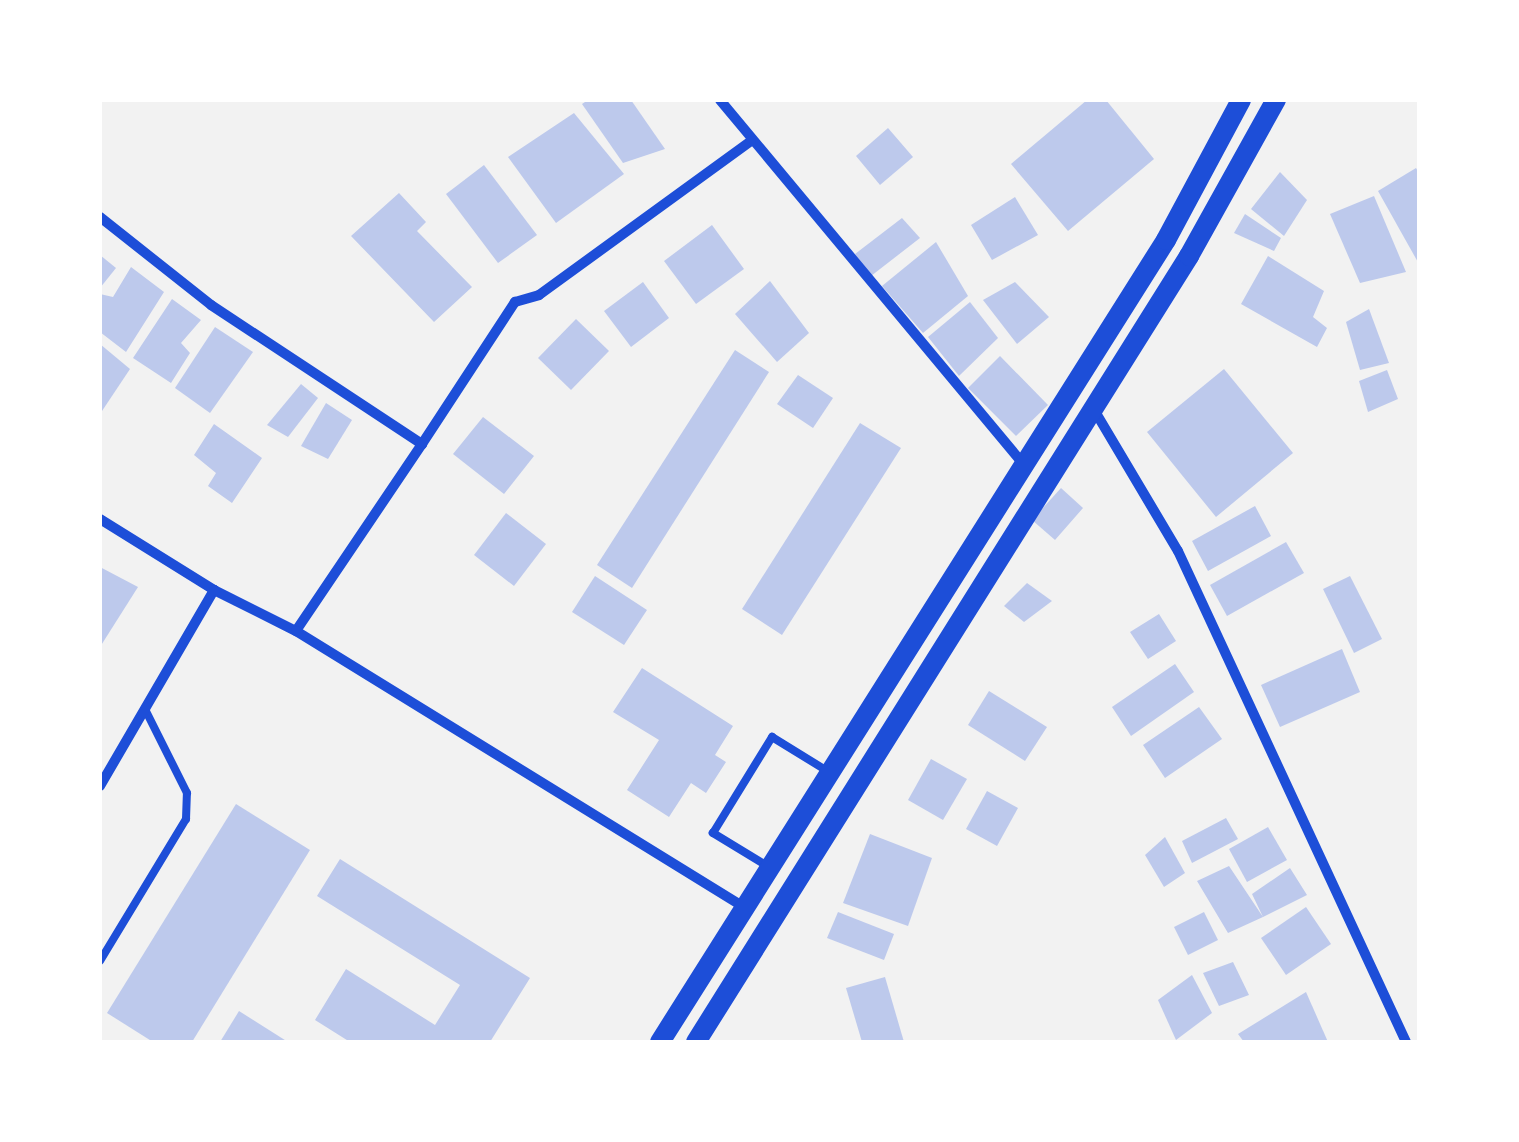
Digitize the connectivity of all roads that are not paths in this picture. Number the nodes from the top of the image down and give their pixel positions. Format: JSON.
{"nodes":[{"id":1,"x":720,"y":100,"type":"edge"},
{"id":2,"x":1241,"y":100,"type":"edge"},
{"id":3,"x":1276,"y":100,"type":"edge"},
{"id":4,"x":751,"y":141,"type":"junction"},
{"id":5,"x":100,"y":217,"type":"edge"},
{"id":6,"x":1093,"y":408,"type":"junction"},
{"id":7,"x":422,"y":444,"type":"junction"},
{"id":8,"x":1024,"y":465,"type":"junction"},
{"id":9,"x":100,"y":518,"type":"edge"},
{"id":10,"x":214,"y":590,"type":"junction"},
{"id":11,"x":296,"y":631,"type":"junction"},
{"id":12,"x":146,"y":711,"type":"junction"},
{"id":13,"x":830,"y":772,"type":"junction"},
{"id":14,"x":100,"y":786,"type":"edge"},
{"id":15,"x":770,"y":867,"type":"junction"},
{"id":16,"x":744,"y":907,"type":"junction"},
{"id":17,"x":100,"y":961,"type":"edge"},
{"id":18,"x":660,"y":1042,"type":"edge"},
{"id":19,"x":696,"y":1042,"type":"edge"},
{"id":20,"x":1406,"y":1042,"type":"edge"}],
"edges":[{"from":1,"to":4,"type":"street"},
{"from":2,"to":8,"type":"main road"},
{"from":3,"to":6,"type":"main road"},
{"from":4,"to":7,"type":"street"},
{"from":4,"to":8,"type":"street"},
{"from":5,"to":7,"type":"street"},
{"from":6,"to":19,"type":"main road"},
{"from":6,"to":20,"type":"street"},
{"from":7,"to":11,"type":"street"},
{"from":8,"to":13,"type":"main road"},
{"from":9,"to":10,"type":"street"},
{"from":10,"to":11,"type":"street"},
{"from":10,"to":12,"type":"street"},
{"from":11,"to":16,"type":"street"},
{"from":12,"to":14,"type":"street"},
{"from":12,"to":17,"type":"lane"},
{"from":13,"to":15,"type":"main road"},
{"from":13,"to":15,"type":"lane"},
{"from":15,"to":16,"type":"main road"},
{"from":16,"to":18,"type":"main road"}]}
